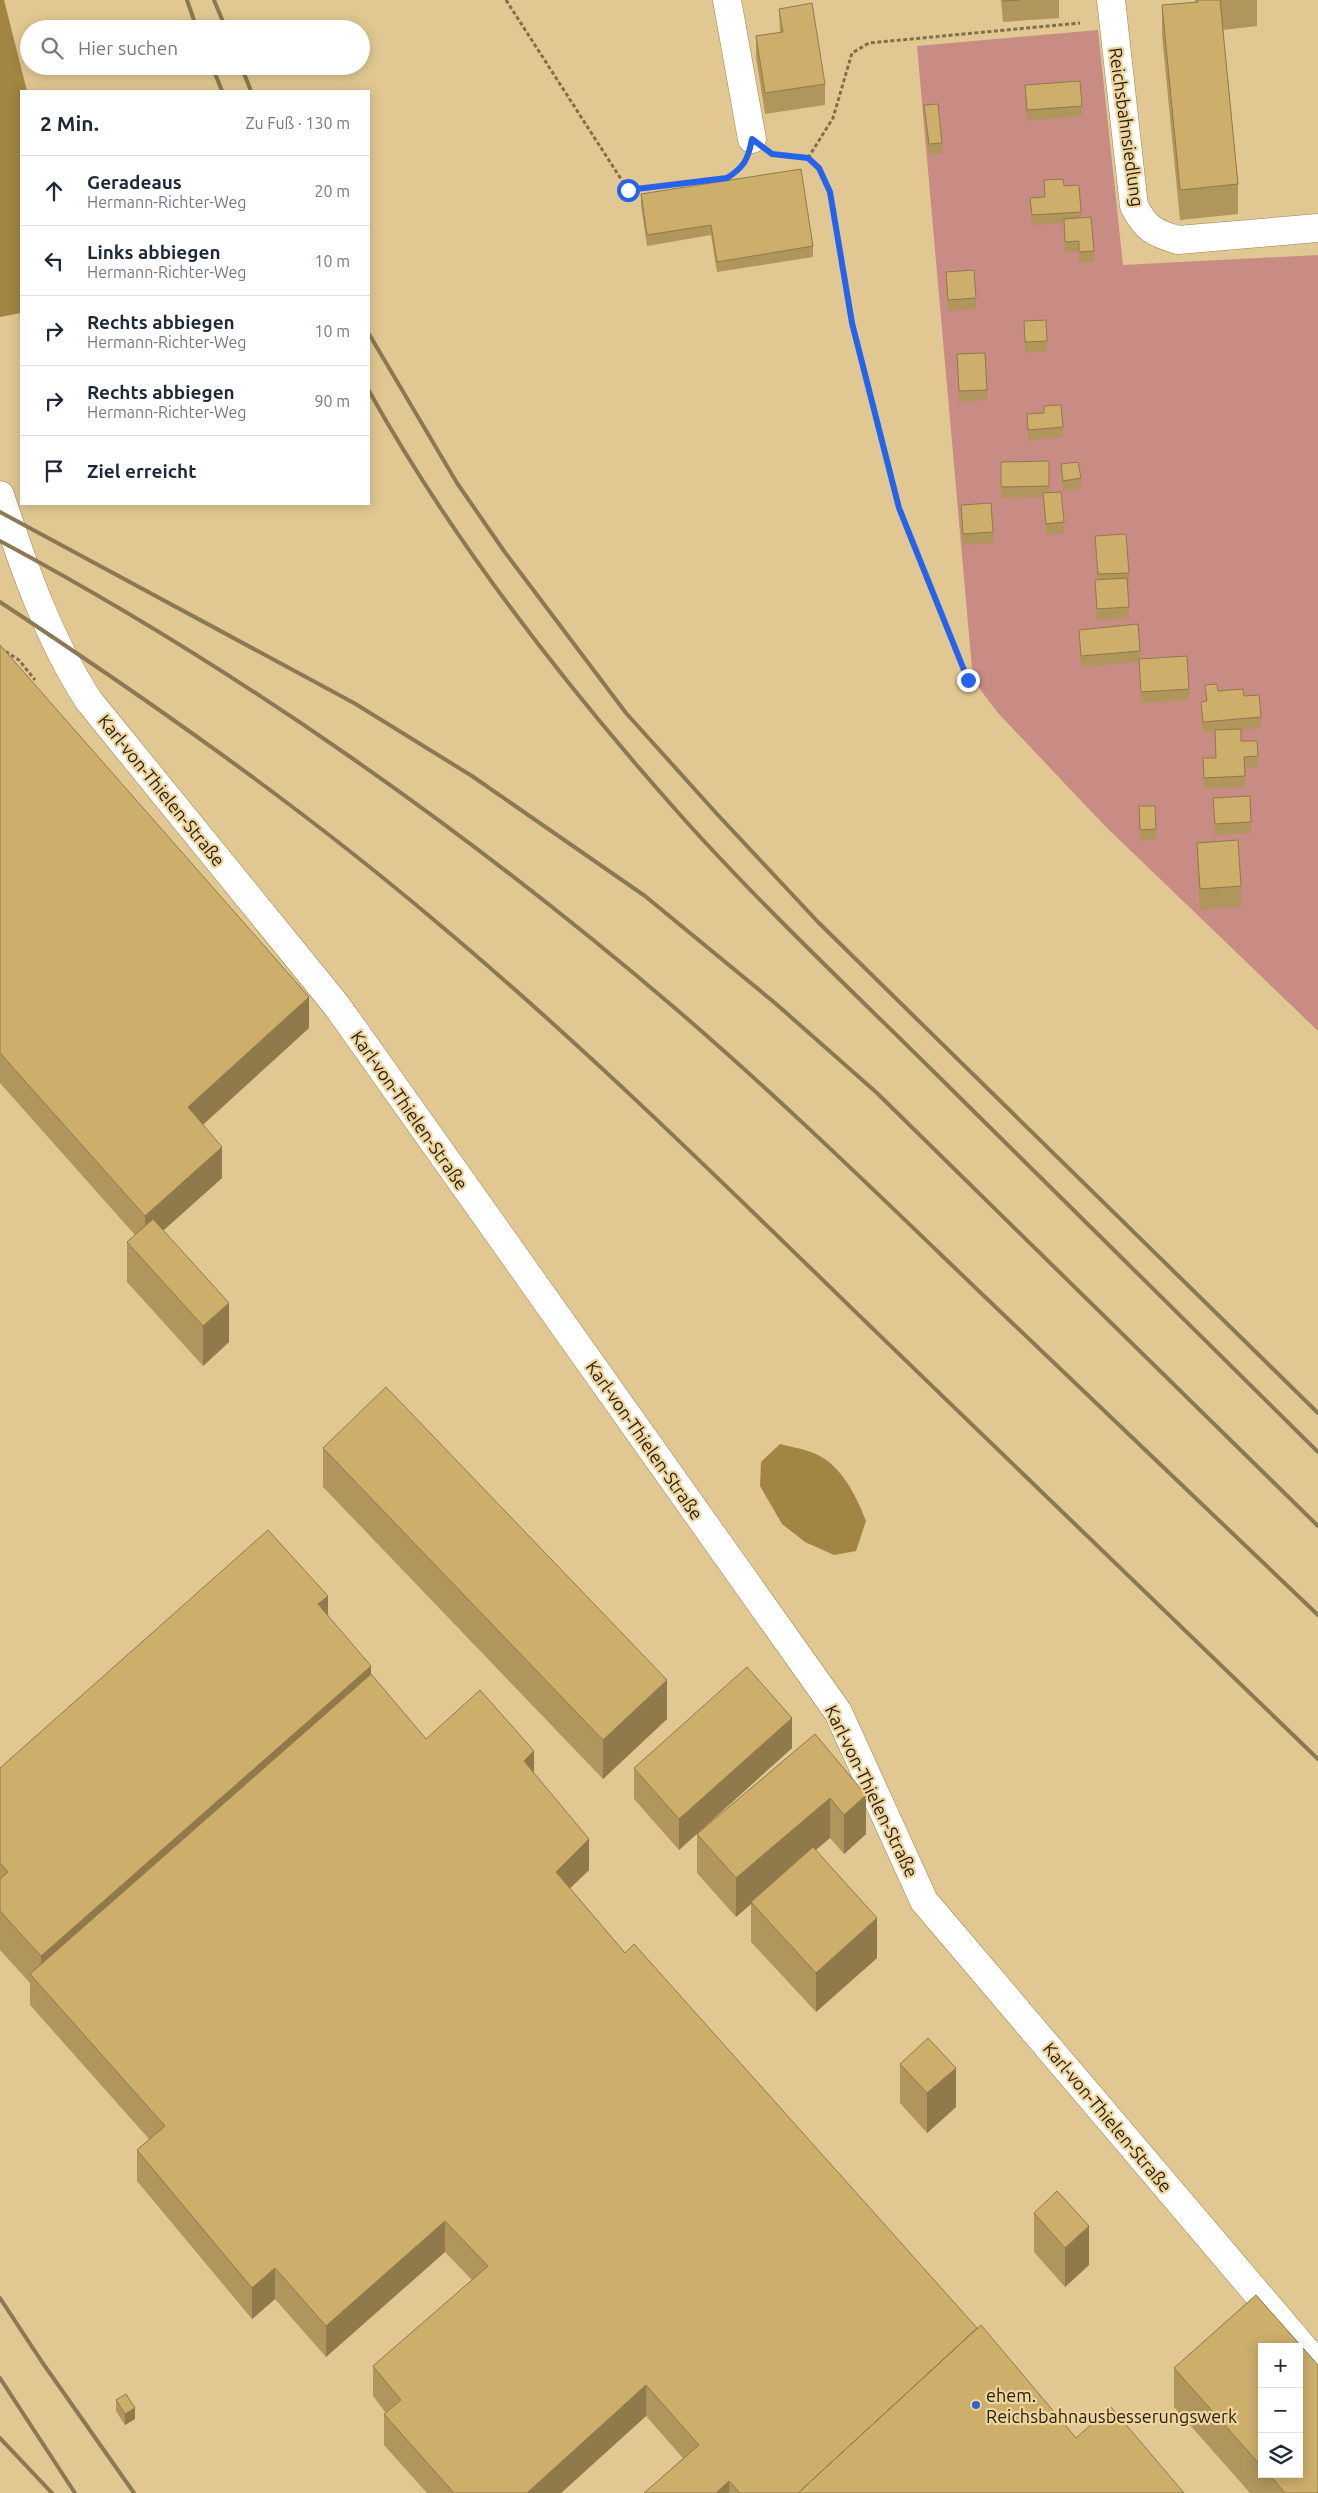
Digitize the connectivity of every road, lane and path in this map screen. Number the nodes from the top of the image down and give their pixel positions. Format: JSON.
{"nodes":[{"id":1,"x":506,"y":0,"type":"edge"},
{"id":2,"x":727,"y":0,"type":"edge"},
{"id":3,"x":1111,"y":10,"type":"edge"},
{"id":4,"x":752,"y":139,"type":"junction"},
{"id":5,"x":808,"y":158,"type":"junction"},
{"id":6,"x":1318,"y":228,"type":"edge"},
{"id":7,"x":0,"y":495,"type":"edge"},
{"id":8,"x":968,"y":680,"type":"dead end"},
{"id":9,"x":1318,"y":2366,"type":"edge"}],
"edges":[{"from":1,"to":4,"type":"path"},
{"from":2,"to":4,"type":"street"},
{"from":3,"to":5,"type":"path"},
{"from":3,"to":6,"type":"street","name":"Reichsbahnsiedlung"},
{"from":4,"to":5,"type":"path"},
{"from":5,"to":8,"type":"path"},
{"from":7,"to":9,"type":"street","name":"Karl-von-Thielen-Straße"}]}
